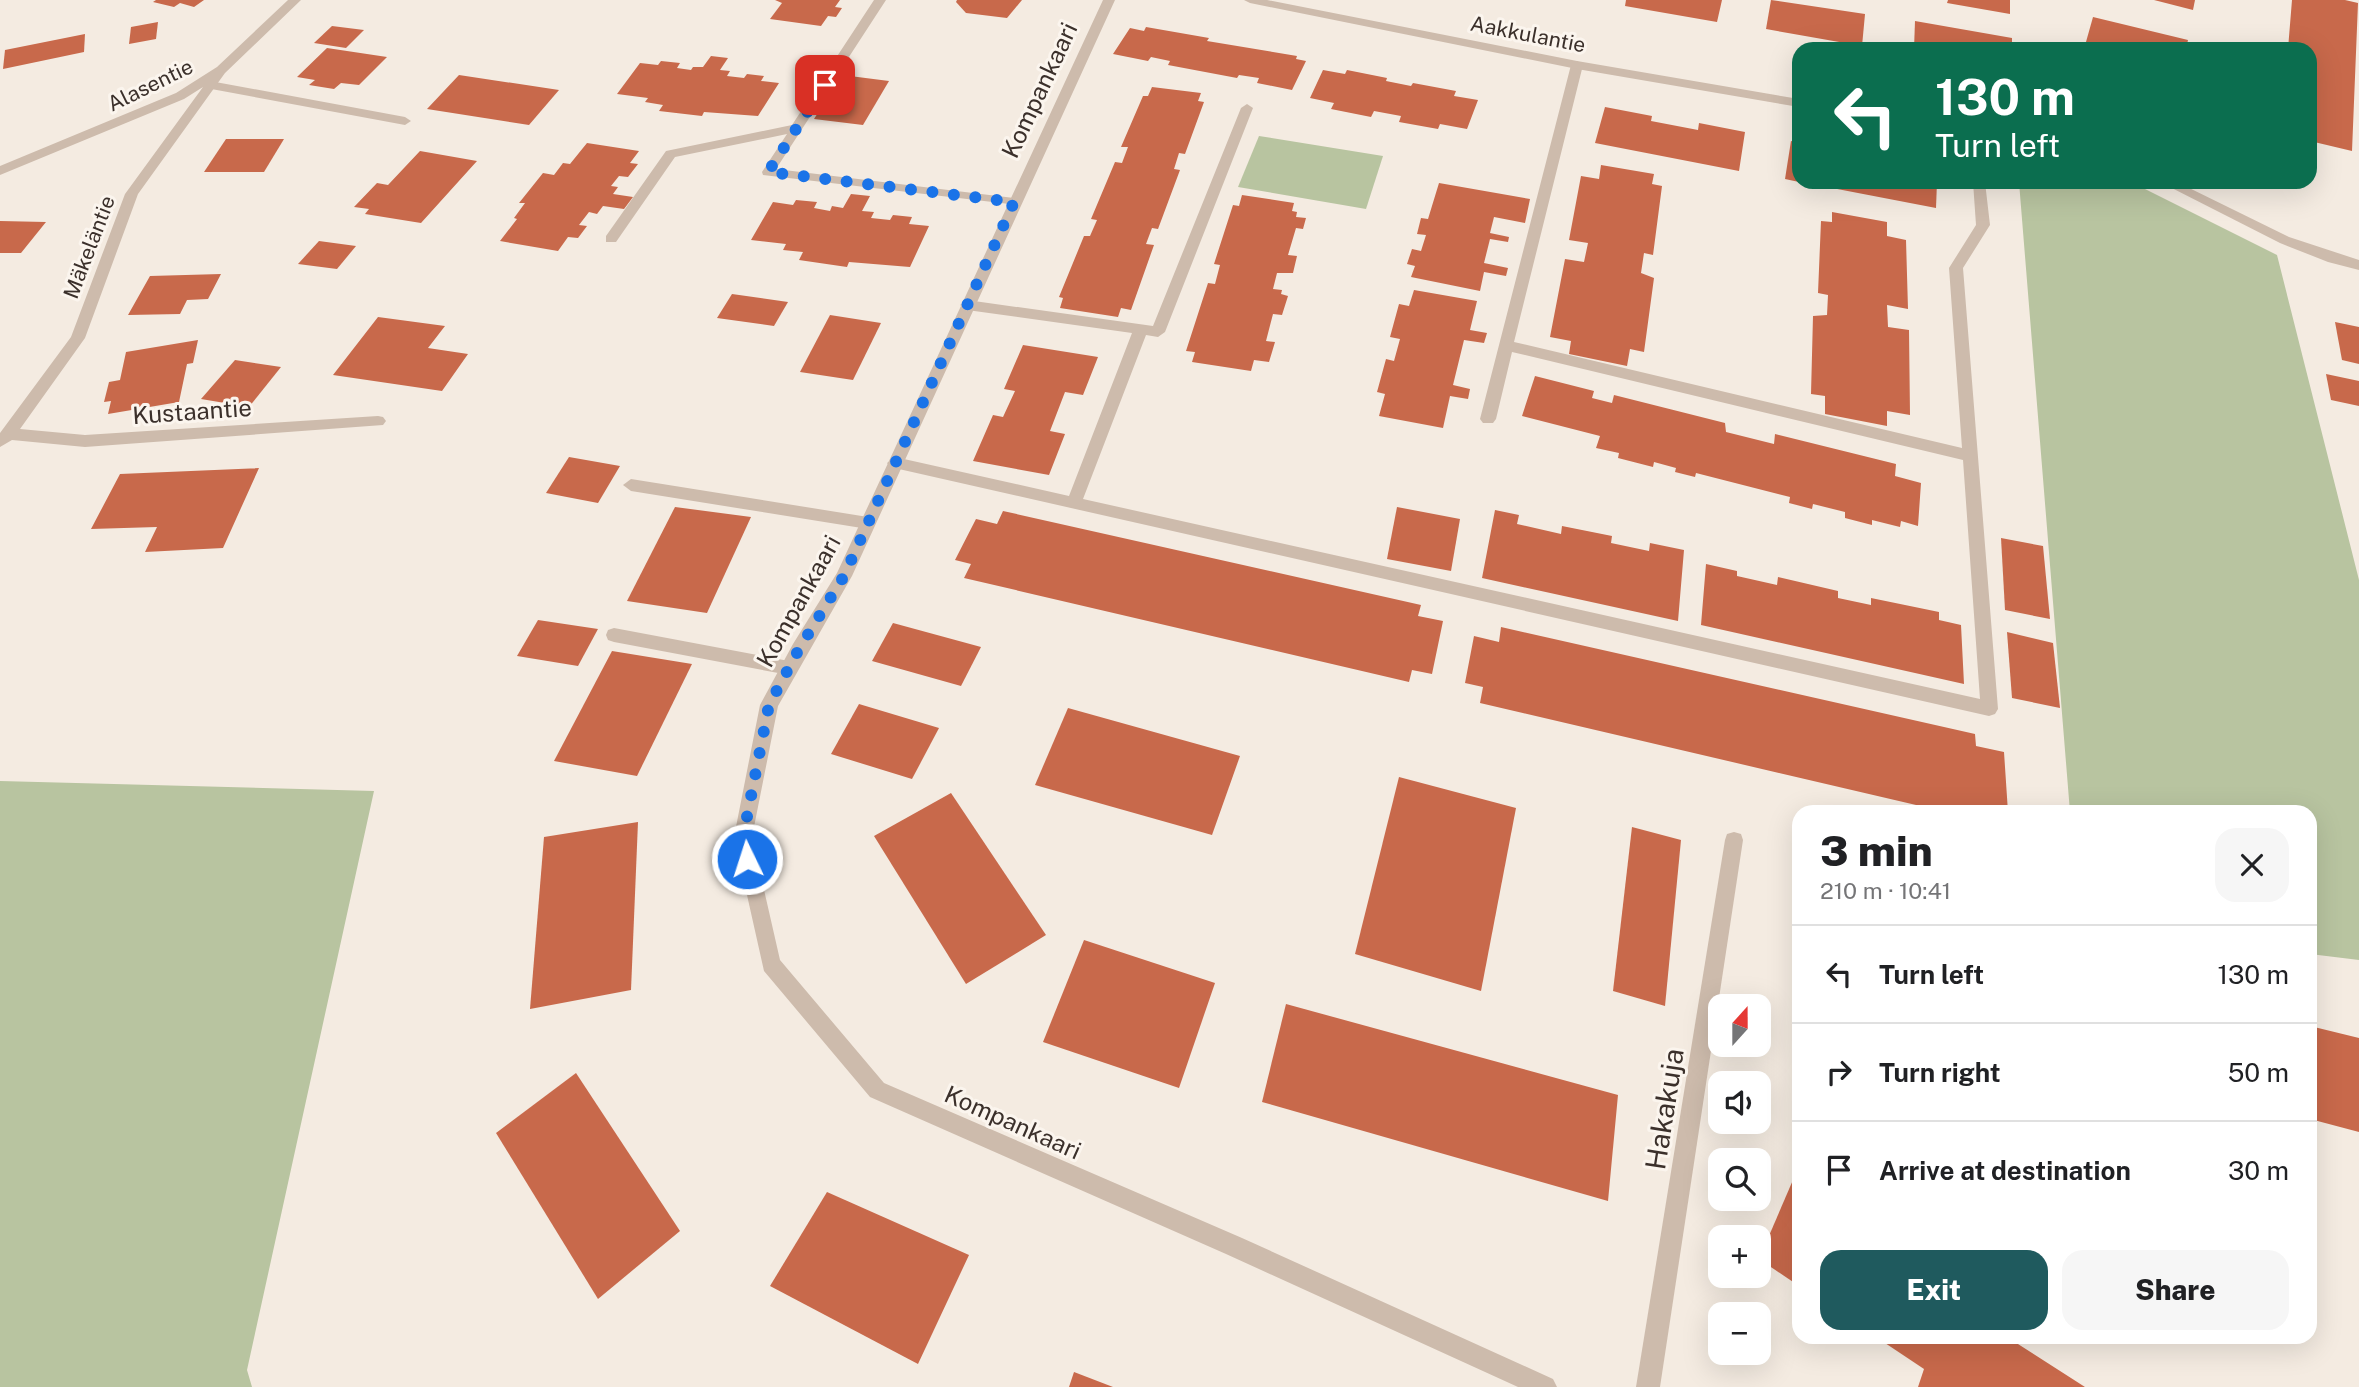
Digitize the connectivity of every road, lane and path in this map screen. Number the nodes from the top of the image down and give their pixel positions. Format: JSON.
{"nodes":[{"id":1,"x":295,"y":0,"type":"edge"},
{"id":2,"x":880,"y":0,"type":"edge"},
{"id":3,"x":1109,"y":0,"type":"edge"},
{"id":4,"x":1250,"y":0,"type":"edge"},
{"id":5,"x":1577,"y":65,"type":"junction"},
{"id":6,"x":221,"y":70,"type":"junction"},
{"id":7,"x":210,"y":85,"type":"junction"},
{"id":8,"x":1792,"y":102,"type":"edge"},
{"id":9,"x":1247,"y":108,"type":"dead end"},
{"id":10,"x":405,"y":121,"type":"dead end"},
{"id":11,"x":797,"y":128,"type":"junction"},
{"id":12,"x":0,"y":169,"type":"edge"},
{"id":13,"x":1980,"y":189,"type":"edge"},
{"id":14,"x":2183,"y":189,"type":"edge"},
{"id":15,"x":1014,"y":202,"type":"junction"},
{"id":16,"x":611,"y":239,"type":"dead end"},
{"id":17,"x":2359,"y":265,"type":"edge"},
{"id":18,"x":967,"y":305,"type":"junction"},
{"id":19,"x":1141,"y":329,"type":"junction"},
{"id":20,"x":1505,"y":345,"type":"junction"},
{"id":21,"x":1488,"y":419,"type":"dead end"},
{"id":22,"x":378,"y":421,"type":"dead end"},
{"id":23,"x":4,"y":437,"type":"edge"},
{"id":24,"x":1970,"y":456,"type":"junction"},
{"id":25,"x":895,"y":463,"type":"junction"},
{"id":26,"x":631,"y":485,"type":"dead end"},
{"id":27,"x":1074,"y":503,"type":"junction"},
{"id":28,"x":868,"y":523,"type":"junction"},
{"id":29,"x":614,"y":635,"type":"dead end"},
{"id":30,"x":789,"y":668,"type":"junction"},
{"id":31,"x":1734,"y":840,"type":"dead end"},
{"id":32,"x":1545,"y":1387,"type":"edge"},
{"id":33,"x":1648,"y":1387,"type":"edge"}],
"edges":[{"from":1,"to":6,"type":"street","name":"Alasentie"},
{"from":2,"to":11,"type":"street"},
{"from":3,"to":15,"type":"street","name":"Kompankaari"},
{"from":4,"to":5,"type":"street","name":"Aakkulantie"},
{"from":5,"to":8,"type":"street","name":"Aakkulantie"},
{"from":5,"to":20,"type":"street"},
{"from":6,"to":7,"type":"street","name":"Mäkeläntie"},
{"from":6,"to":12,"type":"street","name":"Alasentie"},
{"from":7,"to":10,"type":"street"},
{"from":7,"to":23,"type":"street","name":"Mäkeläntie"},
{"from":9,"to":19,"type":"street"},
{"from":11,"to":15,"type":"street"},
{"from":11,"to":16,"type":"street"},
{"from":13,"to":24,"type":"street"},
{"from":14,"to":17,"type":"street"},
{"from":15,"to":18,"type":"street","name":"Kompankaari"},
{"from":18,"to":19,"type":"street"},
{"from":18,"to":25,"type":"street","name":"Kompankaari"},
{"from":19,"to":27,"type":"street"},
{"from":20,"to":21,"type":"street"},
{"from":20,"to":24,"type":"street"},
{"from":22,"to":23,"type":"street","name":"Kustaantie"},
{"from":24,"to":27,"type":"street"},
{"from":25,"to":27,"type":"street"},
{"from":25,"to":28,"type":"street","name":"Kompankaari"},
{"from":26,"to":28,"type":"street"},
{"from":28,"to":30,"type":"street","name":"Kompankaari"},
{"from":29,"to":30,"type":"street"},
{"from":30,"to":32,"type":"street","name":"Kompankaari"},
{"from":31,"to":33,"type":"street","name":"Hakakuja"}]}
